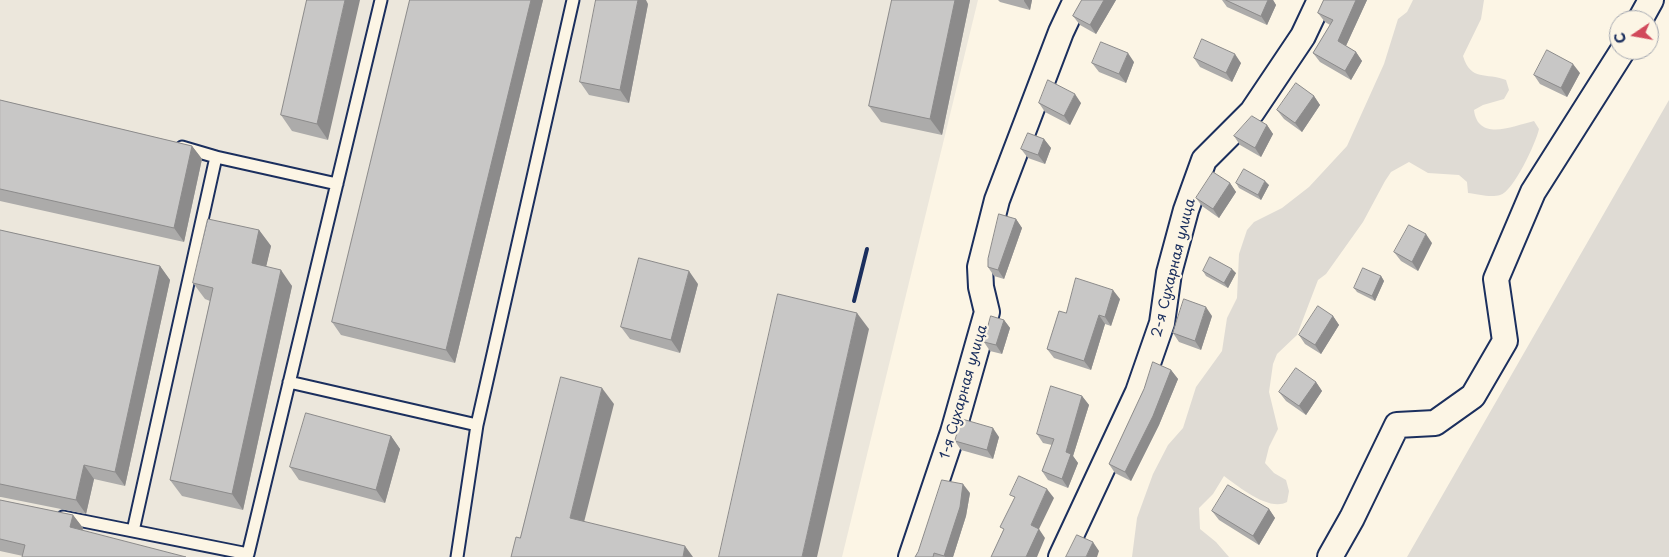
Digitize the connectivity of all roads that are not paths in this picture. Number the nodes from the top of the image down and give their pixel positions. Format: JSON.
{"nodes":[{"id":1,"x":381,"y":0,"type":"edge"},
{"id":2,"x":573,"y":0,"type":"edge"},
{"id":3,"x":1076,"y":0,"type":"edge"},
{"id":4,"x":1320,"y":0,"type":"edge"},
{"id":5,"x":1617,"y":60,"type":"edge"},
{"id":6,"x":174,"y":145,"type":"edge"},
{"id":7,"x":216,"y":157,"type":"junction"},
{"id":8,"x":336,"y":184,"type":"junction"},
{"id":9,"x":289,"y":382,"type":"junction"},
{"id":10,"x":477,"y":425,"type":"junction"},
{"id":11,"x":48,"y":513,"type":"edge"},
{"id":12,"x":133,"y":531,"type":"junction"},
{"id":13,"x":457,"y":557,"type":"edge"},
{"id":14,"x":912,"y":557,"type":"edge"},
{"id":15,"x":1061,"y":557,"type":"edge"},
{"id":16,"x":1330,"y":557,"type":"edge"}],
"edges":[{"from":1,"to":8,"type":"lane"},
{"from":2,"to":10,"type":"lane"},
{"from":3,"to":14,"type":"street","name":"1-я Сухарная улица"},
{"from":4,"to":15,"type":"street","name":"2-я Сухарная улица"},
{"from":5,"to":16,"type":"street"},
{"from":6,"to":7,"type":"lane"},
{"from":7,"to":8,"type":"lane"},
{"from":7,"to":12,"type":"lane"},
{"from":8,"to":9,"type":"lane"},
{"from":9,"to":10,"type":"lane"},
{"from":9,"to":12,"type":"lane"},
{"from":10,"to":13,"type":"lane"},
{"from":11,"to":12,"type":"lane"}]}
